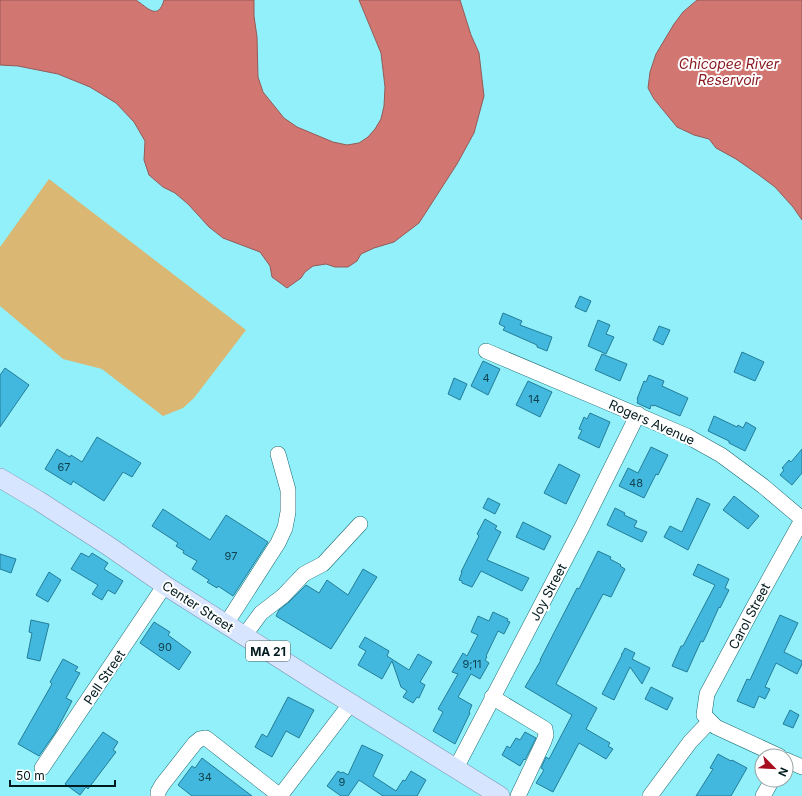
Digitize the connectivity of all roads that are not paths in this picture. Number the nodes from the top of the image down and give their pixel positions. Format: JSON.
{"nodes":[{"id":1,"x":486,"y":351,"type":"dead end"},
{"id":2,"x":638,"y":414,"type":"junction"},
{"id":3,"x":278,"y":454,"type":"dead end"},
{"id":4,"x":0,"y":478,"type":"edge"},
{"id":5,"x":802,"y":520,"type":"edge"},
{"id":6,"x":360,"y":524,"type":"dead end"},
{"id":7,"x":166,"y":585,"type":"junction"},
{"id":8,"x":226,"y":624,"type":"junction"},
{"id":9,"x":244,"y":636,"type":"junction"},
{"id":10,"x":492,"y":697,"type":"junction"},
{"id":11,"x":351,"y":703,"type":"junction"},
{"id":12,"x":707,"y":718,"type":"junction"},
{"id":13,"x":761,"y":748,"type":"edge"},
{"id":14,"x":42,"y":768,"type":"dead end"},
{"id":15,"x":456,"y":768,"type":"junction"},
{"id":16,"x":158,"y":796,"type":"edge"},
{"id":17,"x":280,"y":796,"type":"edge"},
{"id":18,"x":500,"y":796,"type":"edge"},
{"id":19,"x":518,"y":796,"type":"edge"},
{"id":20,"x":650,"y":796,"type":"edge"}],
"edges":[{"from":1,"to":2,"type":"street","name":"Rogers Avenue"},
{"from":2,"to":5,"type":"street","name":"Rogers Avenue"},
{"from":2,"to":10,"type":"street","name":"Joy Street"},
{"from":3,"to":8,"type":"street"},
{"from":4,"to":7,"type":"main road","name":"Center Street","number":"MA 21"},
{"from":5,"to":12,"type":"street","name":"Carol Street"},
{"from":6,"to":9,"type":"street"},
{"from":7,"to":8,"type":"main road","name":"Center Street","number":"MA 21"},
{"from":7,"to":14,"type":"street","name":"Pell Street"},
{"from":8,"to":9,"type":"main road","name":"Center Street","number":"MA 21"},
{"from":9,"to":11,"type":"main road","name":"Center Street","number":"MA 21"},
{"from":10,"to":15,"type":"street","name":"Joy Street"},
{"from":10,"to":19,"type":"street"},
{"from":11,"to":15,"type":"main road","name":"Center Street","number":"MA 21"},
{"from":11,"to":17,"type":"street"},
{"from":12,"to":13,"type":"street"},
{"from":12,"to":20,"type":"street"},
{"from":15,"to":18,"type":"main road","name":"Center Street","number":"MA 21"},
{"from":16,"to":17,"type":"street"}]}
